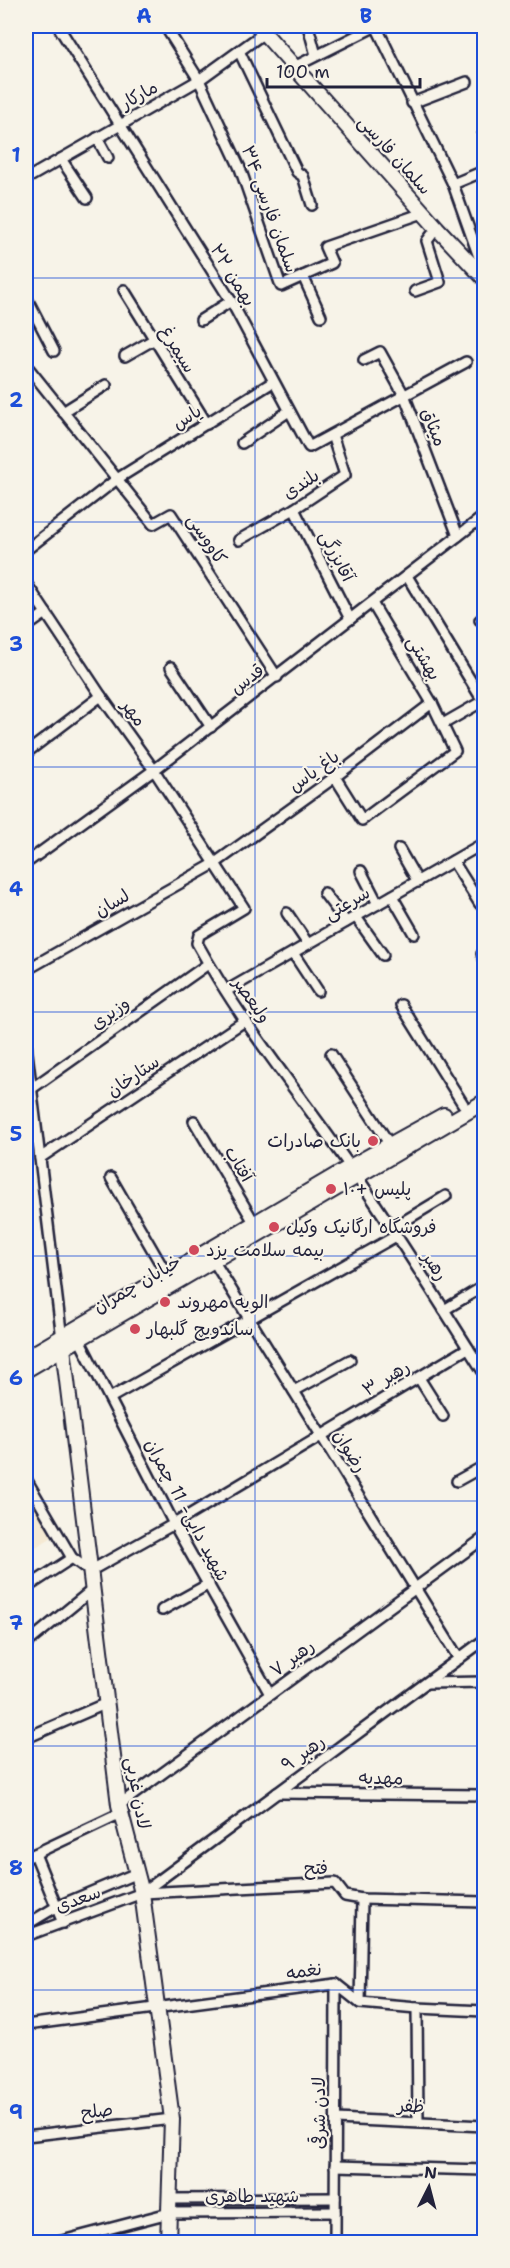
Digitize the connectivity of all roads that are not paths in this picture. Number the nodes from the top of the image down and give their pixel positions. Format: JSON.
{"nodes":[{"id":1,"x":58,"y":26,"type":"edge"},
{"id":2,"x":165,"y":26,"type":"edge"},
{"id":3,"x":308,"y":26,"type":"edge"},
{"id":4,"x":376,"y":26,"type":"edge"},
{"id":5,"x":261,"y":29,"type":"edge"},
{"id":6,"x":239,"y":51,"type":"junction"},
{"id":7,"x":316,"y":55,"type":"junction"},
{"id":8,"x":294,"y":67,"type":"junction"},
{"id":9,"x":199,"y":80,"type":"junction"},
{"id":10,"x":466,"y":82,"type":"dead end"},
{"id":11,"x":412,"y":103,"type":"junction"},
{"id":12,"x":122,"y":124,"type":"junction"},
{"id":13,"x":97,"y":138,"type":"junction"},
{"id":14,"x":108,"y":158,"type":"dead end"},
{"id":15,"x":61,"y":159,"type":"junction"},
{"id":16,"x":484,"y":171,"type":"edge"},
{"id":17,"x":26,"y":179,"type":"edge"},
{"id":18,"x":453,"y":184,"type":"junction"},
{"id":19,"x":87,"y":198,"type":"dead end"},
{"id":20,"x":312,"y":205,"type":"dead end"},
{"id":21,"x":423,"y":213,"type":"junction"},
{"id":22,"x":437,"y":228,"type":"junction"},
{"id":23,"x":484,"y":271,"type":"edge"},
{"id":24,"x":303,"y":276,"type":"junction"},
{"id":25,"x":484,"y":278,"type":"edge"},
{"id":26,"x":124,"y":290,"type":"dead end"},
{"id":27,"x":415,"y":291,"type":"dead end"},
{"id":28,"x":26,"y":297,"type":"edge"},
{"id":29,"x":231,"y":301,"type":"junction"},
{"id":30,"x":321,"y":316,"type":"dead end"},
{"id":31,"x":201,"y":320,"type":"dead end"},
{"id":32,"x":153,"y":340,"type":"junction"},
{"id":33,"x":54,"y":351,"type":"dead end"},
{"id":34,"x":125,"y":356,"type":"dead end"},
{"id":35,"x":364,"y":360,"type":"dead end"},
{"id":36,"x":466,"y":362,"type":"dead end"},
{"id":37,"x":27,"y":371,"type":"edge"},
{"id":38,"x":273,"y":382,"type":"junction"},
{"id":39,"x":106,"y":385,"type":"dead end"},
{"id":40,"x":405,"y":397,"type":"junction"},
{"id":41,"x":289,"y":411,"type":"junction"},
{"id":42,"x":63,"y":412,"type":"junction"},
{"id":43,"x":207,"y":424,"type":"junction"},
{"id":44,"x":332,"y":435,"type":"junction"},
{"id":45,"x":242,"y":442,"type":"dead end"},
{"id":46,"x":309,"y":447,"type":"joint"},
{"id":47,"x":117,"y":479,"type":"junction"},
{"id":48,"x":294,"y":509,"type":"junction"},
{"id":49,"x":484,"y":516,"type":"edge"},
{"id":50,"x":458,"y":536,"type":"junction"},
{"id":51,"x":239,"y":540,"type":"dead end"},
{"id":52,"x":26,"y":549,"type":"edge"},
{"id":53,"x":407,"y":576,"type":"junction"},
{"id":54,"x":26,"y":583,"type":"edge"},
{"id":55,"x":372,"y":603,"type":"junction"},
{"id":56,"x":46,"y":613,"type":"junction"},
{"id":57,"x":350,"y":619,"type":"junction"},
{"id":58,"x":26,"y":627,"type":"edge"},
{"id":59,"x":171,"y":667,"type":"dead end"},
{"id":60,"x":277,"y":677,"type":"junction"},
{"id":61,"x":101,"y":696,"type":"junction"},
{"id":62,"x":432,"y":703,"type":"junction"},
{"id":63,"x":211,"y":727,"type":"junction"},
{"id":64,"x":445,"y":727,"type":"junction"},
{"id":65,"x":26,"y":753,"type":"edge"},
{"id":66,"x":154,"y":770,"type":"junction"},
{"id":67,"x":335,"y":777,"type":"junction"},
{"id":68,"x":484,"y":843,"type":"edge"},
{"id":69,"x":399,"y":849,"type":"dead end"},
{"id":70,"x":453,"y":861,"type":"junction"},
{"id":71,"x":26,"y":863,"type":"edge"},
{"id":72,"x":214,"y":864,"type":"junction"},
{"id":73,"x":361,"y":871,"type":"dead end"},
{"id":74,"x":417,"y":882,"type":"junction"},
{"id":75,"x":324,"y":893,"type":"dead end"},
{"id":76,"x":392,"y":896,"type":"junction"},
{"id":77,"x":378,"y":904,"type":"junction"},
{"id":78,"x":480,"y":904,"type":"dead end"},
{"id":79,"x":287,"y":913,"type":"dead end"},
{"id":80,"x":356,"y":916,"type":"junction"},
{"id":81,"x":346,"y":922,"type":"junction"},
{"id":82,"x":414,"y":934,"type":"dead end"},
{"id":83,"x":308,"y":944,"type":"junction"},
{"id":84,"x":293,"y":953,"type":"junction"},
{"id":85,"x":383,"y":955,"type":"dead end"},
{"id":86,"x":208,"y":964,"type":"junction"},
{"id":87,"x":26,"y":970,"type":"edge"},
{"id":88,"x":318,"y":991,"type":"dead end"},
{"id":89,"x":226,"y":992,"type":"junction"},
{"id":90,"x":401,"y":1005,"type":"dead end"},
{"id":91,"x":246,"y":1020,"type":"junction"},
{"id":92,"x":26,"y":1046,"type":"edge"},
{"id":93,"x":332,"y":1054,"type":"dead end"},
{"id":94,"x":31,"y":1089,"type":"junction"},
{"id":95,"x":484,"y":1092,"type":"edge"},
{"id":96,"x":484,"y":1102,"type":"edge"},
{"id":97,"x":463,"y":1104,"type":"junction"},
{"id":98,"x":194,"y":1121,"type":"dead end"},
{"id":99,"x":37,"y":1137,"type":"junction"},
{"id":100,"x":26,"y":1144,"type":"edge"},
{"id":101,"x":390,"y":1144,"type":"junction"},
{"id":102,"x":40,"y":1158,"type":"junction"},
{"id":103,"x":354,"y":1171,"type":"junction"},
{"id":104,"x":111,"y":1178,"type":"dead end"},
{"id":105,"x":446,"y":1196,"type":"dead end"},
{"id":106,"x":255,"y":1224,"type":"junction"},
{"id":107,"x":393,"y":1232,"type":"junction"},
{"id":108,"x":213,"y":1260,"type":"junction"},
{"id":109,"x":167,"y":1275,"type":"junction"},
{"id":110,"x":484,"y":1286,"type":"edge"},
{"id":111,"x":444,"y":1310,"type":"junction"},
{"id":112,"x":249,"y":1318,"type":"junction"},
{"id":113,"x":79,"y":1339,"type":"junction"},
{"id":114,"x":62,"y":1343,"type":"junction"},
{"id":115,"x":468,"y":1348,"type":"junction"},
{"id":116,"x":27,"y":1353,"type":"edge"},
{"id":117,"x":350,"y":1360,"type":"dead end"},
{"id":118,"x":26,"y":1370,"type":"edge"},
{"id":119,"x":484,"y":1373,"type":"edge"},
{"id":120,"x":419,"y":1378,"type":"junction"},
{"id":121,"x":294,"y":1391,"type":"junction"},
{"id":122,"x":110,"y":1398,"type":"junction"},
{"id":123,"x":443,"y":1416,"type":"dead end"},
{"id":124,"x":321,"y":1436,"type":"junction"},
{"id":125,"x":484,"y":1466,"type":"edge"},
{"id":126,"x":26,"y":1479,"type":"edge"},
{"id":127,"x":457,"y":1481,"type":"dead end"},
{"id":128,"x":174,"y":1524,"type":"junction"},
{"id":129,"x":484,"y":1538,"type":"edge"},
{"id":130,"x":72,"y":1558,"type":"junction"},
{"id":131,"x":90,"y":1571,"type":"junction"},
{"id":132,"x":208,"y":1584,"type":"junction"},
{"id":133,"x":26,"y":1588,"type":"edge"},
{"id":134,"x":416,"y":1589,"type":"junction"},
{"id":135,"x":92,"y":1590,"type":"junction"},
{"id":136,"x":162,"y":1610,"type":"dead end"},
{"id":137,"x":484,"y":1640,"type":"edge"},
{"id":138,"x":26,"y":1644,"type":"edge"},
{"id":139,"x":459,"y":1659,"type":"junction"},
{"id":140,"x":484,"y":1682,"type":"edge"},
{"id":141,"x":427,"y":1683,"type":"junction"},
{"id":142,"x":270,"y":1694,"type":"junction"},
{"id":143,"x":106,"y":1703,"type":"junction"},
{"id":144,"x":26,"y":1738,"type":"edge"},
{"id":145,"x":277,"y":1793,"type":"junction"},
{"id":146,"x":484,"y":1795,"type":"edge"},
{"id":147,"x":120,"y":1809,"type":"junction"},
{"id":148,"x":35,"y":1854,"type":"junction"},
{"id":149,"x":26,"y":1858,"type":"edge"},
{"id":150,"x":137,"y":1872,"type":"junction"},
{"id":151,"x":142,"y":1893,"type":"junction"},
{"id":152,"x":362,"y":1899,"type":"junction"},
{"id":153,"x":484,"y":1902,"type":"edge"},
{"id":154,"x":57,"y":1906,"type":"junction"},
{"id":155,"x":63,"y":1923,"type":"junction"},
{"id":156,"x":26,"y":1925,"type":"edge"},
{"id":157,"x":26,"y":1936,"type":"edge"},
{"id":158,"x":336,"y":1984,"type":"junction"},
{"id":159,"x":360,"y":2003,"type":"junction"},
{"id":160,"x":158,"y":2007,"type":"junction"},
{"id":161,"x":417,"y":2008,"type":"junction"},
{"id":162,"x":484,"y":2011,"type":"edge"},
{"id":163,"x":26,"y":2025,"type":"edge"},
{"id":164,"x":336,"y":2119,"type":"junction"},
{"id":165,"x":172,"y":2120,"type":"junction"},
{"id":166,"x":418,"y":2122,"type":"junction"},
{"id":167,"x":484,"y":2126,"type":"edge"},
{"id":168,"x":26,"y":2136,"type":"edge"},
{"id":169,"x":335,"y":2166,"type":"junction"},
{"id":170,"x":484,"y":2170,"type":"edge"},
{"id":171,"x":335,"y":2198,"type":"junction"},
{"id":172,"x":169,"y":2199,"type":"junction"},
{"id":173,"x":335,"y":2212,"type":"junction"},
{"id":174,"x":169,"y":2214,"type":"junction"},
{"id":175,"x":58,"y":2242,"type":"edge"},
{"id":176,"x":168,"y":2242,"type":"edge"},
{"id":177,"x":335,"y":2242,"type":"edge"}],
"edges":[{"from":1,"to":12,"type":"street","name":"۲۲ بهمن"},
{"from":2,"to":9,"type":"street"},
{"from":3,"to":7,"type":"street"},
{"from":4,"to":7,"type":"street"},
{"from":4,"to":11,"type":"street"},
{"from":5,"to":6,"type":"street","name":"مارکار"},
{"from":5,"to":8,"type":"main road","name":"سلمان فارسی"},
{"from":6,"to":9,"type":"street","name":"مارکار"},
{"from":6,"to":20,"type":"street"},
{"from":7,"to":8,"type":"street"},
{"from":8,"to":21,"type":"main road","name":"سلمان فارسی"},
{"from":9,"to":12,"type":"street","name":"مارکار"},
{"from":9,"to":24,"type":"street","name":"سلمان فارسی ۳۴"},
{"from":10,"to":11,"type":"street"},
{"from":11,"to":18,"type":"street"},
{"from":12,"to":13,"type":"street","name":"مارکار"},
{"from":12,"to":29,"type":"street","name":"۲۲ بهمن"},
{"from":13,"to":14,"type":"street"},
{"from":13,"to":15,"type":"street","name":"مارکار"},
{"from":15,"to":17,"type":"street","name":"مارکار"},
{"from":15,"to":19,"type":"street"},
{"from":16,"to":18,"type":"street"},
{"from":18,"to":23,"type":"street"},
{"from":21,"to":22,"type":"main road","name":"سلمان فارسی"},
{"from":21,"to":24,"type":"street","name":"سلمان فارسی ۳۴"},
{"from":22,"to":25,"type":"main road","name":"سلمان فارسی"},
{"from":22,"to":27,"type":"street"},
{"from":24,"to":30,"type":"street"},
{"from":26,"to":32,"type":"street","name":"سیمرغ"},
{"from":28,"to":33,"type":"street"},
{"from":29,"to":31,"type":"street"},
{"from":29,"to":38,"type":"street","name":"۲۲ بهمن"},
{"from":32,"to":34,"type":"street"},
{"from":32,"to":43,"type":"street","name":"سیمرغ"},
{"from":35,"to":40,"type":"street"},
{"from":36,"to":40,"type":"street"},
{"from":37,"to":42,"type":"street","name":"کاووسی"},
{"from":38,"to":41,"type":"street","name":"۲۲ بهمن"},
{"from":38,"to":43,"type":"street","name":"یاس"},
{"from":39,"to":42,"type":"street"},
{"from":40,"to":44,"type":"street","name":"میثاق"},
{"from":40,"to":50,"type":"street","name":"میثاق"},
{"from":41,"to":45,"type":"street"},
{"from":41,"to":46,"type":"street","name":"۲۲ بهمن"},
{"from":42,"to":47,"type":"street","name":"کاووسی"},
{"from":43,"to":47,"type":"street","name":"یاس"},
{"from":44,"to":46,"type":"street","name":"میثاق"},
{"from":44,"to":48,"type":"street","name":"بلندی"},
{"from":47,"to":52,"type":"street","name":"یاس"},
{"from":47,"to":60,"type":"street","name":"کاووسی"},
{"from":48,"to":51,"type":"street","name":"بلندی"},
{"from":48,"to":57,"type":"street","name":"آقابزرگی"},
{"from":49,"to":50,"type":"street","name":"قدس"},
{"from":50,"to":53,"type":"street","name":"قدس"},
{"from":53,"to":55,"type":"street","name":"قدس"},
{"from":53,"to":64,"type":"street"},
{"from":54,"to":56,"type":"street","name":"مهر"},
{"from":55,"to":57,"type":"street","name":"قدس"},
{"from":55,"to":62,"type":"street","name":"بهشتی"},
{"from":56,"to":58,"type":"street"},
{"from":56,"to":61,"type":"street","name":"مهر"},
{"from":57,"to":60,"type":"street","name":"قدس"},
{"from":59,"to":63,"type":"street"},
{"from":60,"to":63,"type":"street","name":"قدس"},
{"from":61,"to":65,"type":"street"},
{"from":61,"to":66,"type":"street","name":"مهر"},
{"from":62,"to":64,"type":"street","name":"بهشتی"},
{"from":62,"to":67,"type":"street","name":"باغ یاس"},
{"from":63,"to":66,"type":"street","name":"قدس"},
{"from":64,"to":67,"type":"street"},
{"from":66,"to":71,"type":"street","name":"قدس"},
{"from":66,"to":72,"type":"street","name":"مهر"},
{"from":67,"to":72,"type":"street","name":"باغ یاس"},
{"from":68,"to":70,"type":"street","name":"سرعتی"},
{"from":69,"to":74,"type":"street"},
{"from":70,"to":74,"type":"street","name":"سرعتی"},
{"from":70,"to":78,"type":"street"},
{"from":72,"to":86,"type":"street","name":"ولیعصر"},
{"from":72,"to":87,"type":"street","name":"لسان"},
{"from":73,"to":77,"type":"street"},
{"from":74,"to":76,"type":"street","name":"سرعتی"},
{"from":75,"to":81,"type":"street"},
{"from":76,"to":77,"type":"street","name":"سرعتی"},
{"from":76,"to":82,"type":"street"},
{"from":77,"to":80,"type":"street","name":"سرعتی"},
{"from":79,"to":83,"type":"street"},
{"from":80,"to":81,"type":"street","name":"سرعتی"},
{"from":80,"to":85,"type":"street"},
{"from":81,"to":83,"type":"street","name":"سرعتی"},
{"from":83,"to":84,"type":"street","name":"سرعتی"},
{"from":84,"to":88,"type":"street"},
{"from":84,"to":89,"type":"street","name":"سرعتی"},
{"from":86,"to":89,"type":"street","name":"ولیعصر"},
{"from":86,"to":94,"type":"street","name":"وزیری"},
{"from":89,"to":91,"type":"street","name":"ولیعصر"},
{"from":90,"to":97,"type":"street"},
{"from":91,"to":102,"type":"street","name":"ستارخان"},
{"from":91,"to":103,"type":"street","name":"ولیعصر"},
{"from":92,"to":94,"type":"street"},
{"from":93,"to":101,"type":"street"},
{"from":94,"to":99,"type":"street"},
{"from":95,"to":97,"type":"main road","name":"خیابان چمران"},
{"from":96,"to":103,"type":"main road","name":"خیابان چمران"},
{"from":97,"to":101,"type":"main road","name":"خیابان چمران"},
{"from":98,"to":106,"type":"street","name":"آفتاب"},
{"from":99,"to":100,"type":"street"},
{"from":99,"to":102,"type":"street"},
{"from":101,"to":103,"type":"main road","name":"خیابان چمران"},
{"from":102,"to":114,"type":"street"},
{"from":103,"to":106,"type":"main road","name":"خیابان چمران"},
{"from":103,"to":107,"type":"street","name":"رهبر"},
{"from":103,"to":108,"type":"main road","name":"خیابان چمران"},
{"from":104,"to":109,"type":"street"},
{"from":105,"to":107,"type":"street"},
{"from":106,"to":109,"type":"main road","name":"خیابان چمران"},
{"from":107,"to":111,"type":"street","name":"رهبر"},
{"from":107,"to":112,"type":"street"},
{"from":108,"to":112,"type":"street","name":"رضوان"},
{"from":108,"to":113,"type":"main road","name":"خیابان چمران"},
{"from":109,"to":114,"type":"main road","name":"خیابان چمران"},
{"from":110,"to":111,"type":"street"},
{"from":111,"to":115,"type":"street","name":"رهبر"},
{"from":112,"to":121,"type":"street","name":"رضوان"},
{"from":112,"to":122,"type":"street"},
{"from":113,"to":114,"type":"main road","name":"خیابان چمران"},
{"from":113,"to":122,"type":"street","name":"شهید دایی- 11 چمران"},
{"from":114,"to":116,"type":"main road","name":"خیابان چمران"},
{"from":114,"to":118,"type":"main road","name":"خیابان چمران"},
{"from":114,"to":131,"type":"main road","name":"لادن غربی"},
{"from":115,"to":119,"type":"street","name":"رهبر"},
{"from":115,"to":120,"type":"street","name":"رهبر ۳"},
{"from":117,"to":121,"type":"street"},
{"from":120,"to":123,"type":"street"},
{"from":120,"to":124,"type":"street","name":"رهبر ۳"},
{"from":121,"to":124,"type":"street","name":"رضوان"},
{"from":122,"to":128,"type":"street","name":"شهید دایی- 11 چمران"},
{"from":124,"to":128,"type":"street","name":"رهبر ۳"},
{"from":124,"to":134,"type":"street","name":"رضوان"},
{"from":125,"to":127,"type":"street"},
{"from":126,"to":130,"type":"street"},
{"from":128,"to":131,"type":"street","name":"رهبر ۳"},
{"from":128,"to":132,"type":"street","name":"شهید دایی- 11 چمران"},
{"from":129,"to":134,"type":"street","name":"رهبر ۷"},
{"from":130,"to":131,"type":"street"},
{"from":130,"to":133,"type":"street"},
{"from":131,"to":135,"type":"main road","name":"لادن غربی"},
{"from":132,"to":136,"type":"street"},
{"from":132,"to":142,"type":"street","name":"شهید دایی- 11 چمران"},
{"from":134,"to":139,"type":"street","name":"رضوان"},
{"from":134,"to":142,"type":"street","name":"رهبر ۷"},
{"from":135,"to":138,"type":"street"},
{"from":135,"to":143,"type":"main road","name":"لادن غربی"},
{"from":137,"to":139,"type":"street","name":"رهبر ۹"},
{"from":139,"to":141,"type":"street","name":"رهبر ۹"},
{"from":140,"to":141,"type":"street"},
{"from":141,"to":145,"type":"street","name":"رهبر ۹"},
{"from":142,"to":147,"type":"street","name":"رهبر ۷"},
{"from":143,"to":144,"type":"street"},
{"from":143,"to":147,"type":"main road","name":"لادن غربی"},
{"from":145,"to":146,"type":"street","name":"مهدیه"},
{"from":145,"to":151,"type":"street","name":"رهبر ۹"},
{"from":147,"to":148,"type":"street","name":"رهبر ۷"},
{"from":147,"to":150,"type":"main road","name":"لادن غربی"},
{"from":148,"to":149,"type":"street","name":"رهبر ۷"},
{"from":148,"to":154,"type":"street"},
{"from":150,"to":151,"type":"main road","name":"لادن غربی"},
{"from":150,"to":154,"type":"street","name":"سعدی"},
{"from":151,"to":152,"type":"street","name":"فتح"},
{"from":151,"to":155,"type":"street","name":"سعدی"},
{"from":151,"to":160,"type":"main road","name":"لادن غربی"},
{"from":152,"to":153,"type":"street","name":"فتح"},
{"from":152,"to":159,"type":"street"},
{"from":154,"to":155,"type":"street"},
{"from":154,"to":156,"type":"street","name":"سعدی"},
{"from":155,"to":157,"type":"street","name":"سعدی"},
{"from":158,"to":159,"type":"street","name":"نغمه"},
{"from":158,"to":160,"type":"street","name":"نغمه"},
{"from":158,"to":164,"type":"street","name":"لادن شرقی"},
{"from":159,"to":161,"type":"street"},
{"from":160,"to":163,"type":"street","name":"نغمه"},
{"from":160,"to":165,"type":"main road","name":"لادن غربی"},
{"from":161,"to":162,"type":"street"},
{"from":161,"to":166,"type":"street"},
{"from":164,"to":166,"type":"street","name":"ظفر"},
{"from":164,"to":169,"type":"street","name":"لادن شرقی"},
{"from":165,"to":168,"type":"street","name":"صلح"},
{"from":165,"to":172,"type":"main road","name":"لادن غربی"},
{"from":166,"to":167,"type":"street","name":"ظفر"},
{"from":169,"to":170,"type":"street"},
{"from":169,"to":171,"type":"street","name":"لادن شرقی"},
{"from":171,"to":172,"type":"street"},
{"from":171,"to":173,"type":"street","name":"لادن شرقی"},
{"from":172,"to":174,"type":"main road","name":"لادن غربی"},
{"from":173,"to":174,"type":"street","name":"شهید طاهری"},
{"from":173,"to":177,"type":"street","name":"لادن شرقی"},
{"from":174,"to":175,"type":"street","name":"شهید طاهری"},
{"from":174,"to":176,"type":"main road","name":"لادن غربی"}]}
